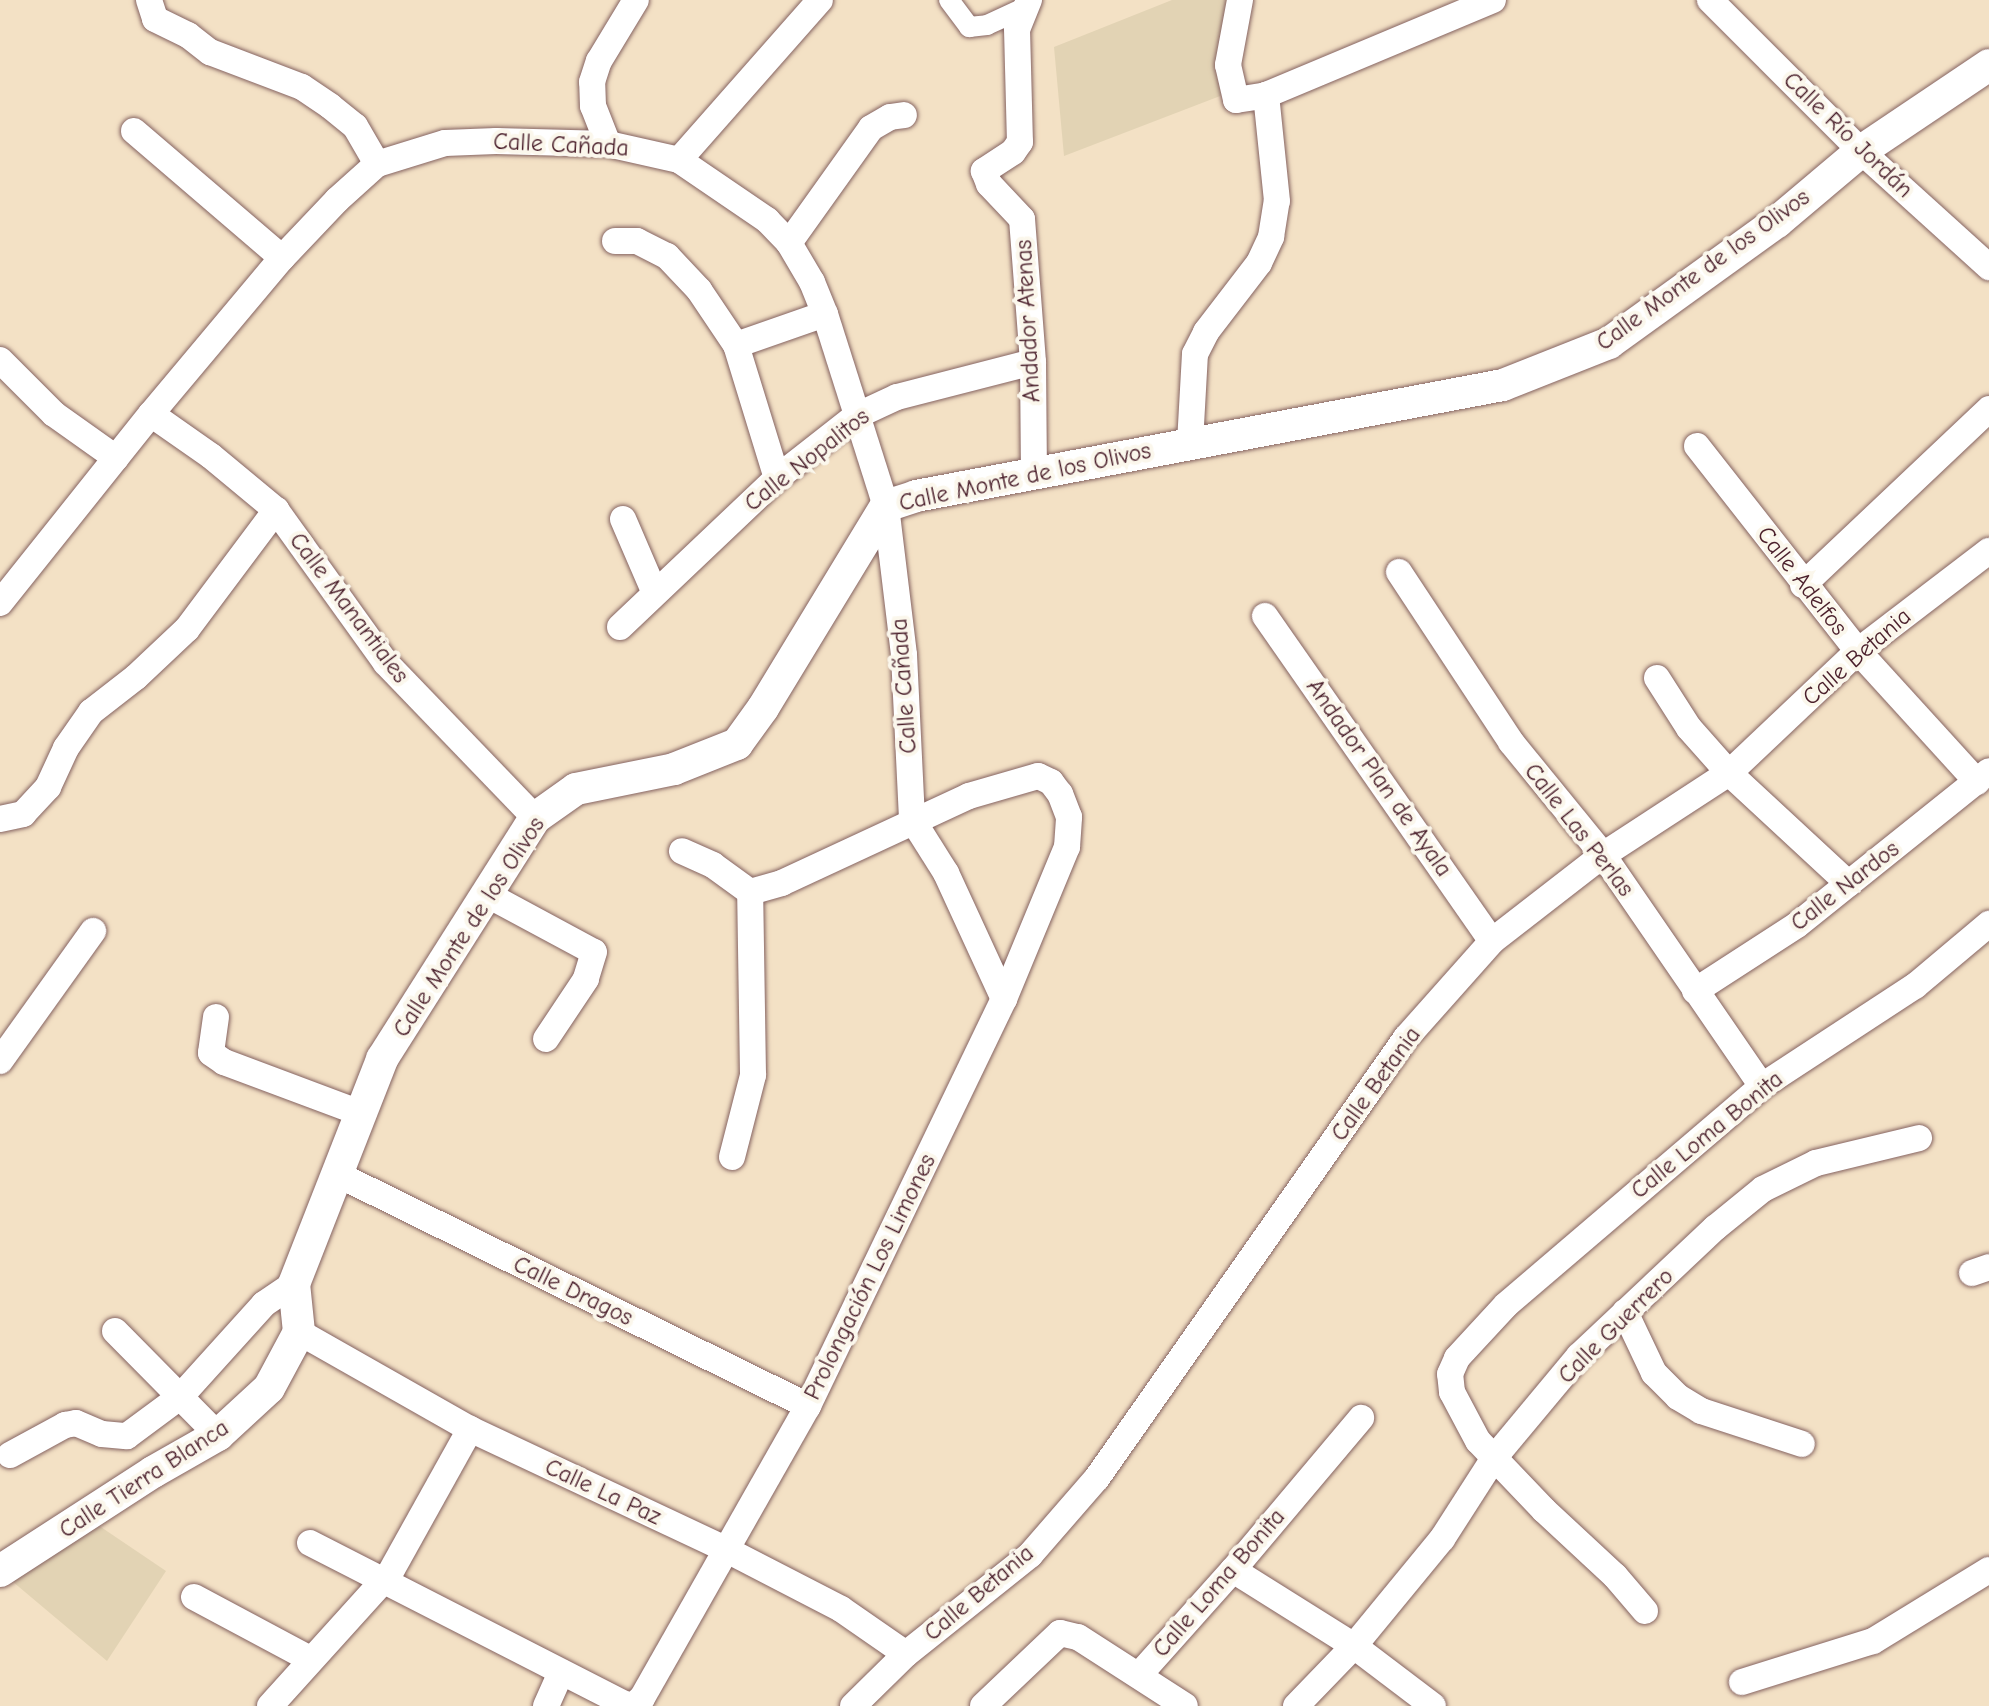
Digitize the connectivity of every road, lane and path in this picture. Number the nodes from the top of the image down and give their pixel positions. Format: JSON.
{"nodes":[{"id":1,"x":149,"y":0,"type":"edge"},
{"id":2,"x":636,"y":0,"type":"edge"},
{"id":3,"x":820,"y":0,"type":"edge"},
{"id":4,"x":949,"y":0,"type":"edge"},
{"id":5,"x":1240,"y":0,"type":"edge"},
{"id":6,"x":1493,"y":0,"type":"edge"},
{"id":7,"x":1710,"y":0,"type":"edge"},
{"id":8,"x":1027,"y":4,"type":"edge"},
{"id":9,"x":1989,"y":65,"type":"edge"},
{"id":10,"x":1266,"y":95,"type":"junction"},
{"id":11,"x":904,"y":115,"type":"dead end"},
{"id":12,"x":134,"y":131,"type":"dead end"},
{"id":13,"x":608,"y":144,"type":"junction"},
{"id":14,"x":1861,"y":151,"type":"junction"},
{"id":15,"x":679,"y":160,"type":"junction"},
{"id":16,"x":377,"y":164,"type":"junction"},
{"id":17,"x":615,"y":241,"type":"dead end"},
{"id":18,"x":789,"y":243,"type":"junction"},
{"id":19,"x":282,"y":258,"type":"junction"},
{"id":20,"x":1980,"y":258,"type":"edge"},
{"id":21,"x":825,"y":314,"type":"junction"},
{"id":22,"x":736,"y":345,"type":"junction"},
{"id":23,"x":0,"y":360,"type":"edge"},
{"id":24,"x":1033,"y":362,"type":"junction"},
{"id":25,"x":1989,"y":409,"type":"edge"},
{"id":26,"x":151,"y":414,"type":"junction"},
{"id":27,"x":856,"y":416,"type":"junction"},
{"id":28,"x":1190,"y":443,"type":"junction"},
{"id":29,"x":1697,"y":446,"type":"dead end"},
{"id":30,"x":116,"y":458,"type":"junction"},
{"id":31,"x":1034,"y":473,"type":"junction"},
{"id":32,"x":777,"y":478,"type":"junction"},
{"id":33,"x":886,"y":506,"type":"junction"},
{"id":34,"x":276,"y":510,"type":"junction"},
{"id":35,"x":623,"y":519,"type":"dead end"},
{"id":36,"x":1989,"y":551,"type":"edge"},
{"id":37,"x":1399,"y":572,"type":"dead end"},
{"id":38,"x":1803,"y":585,"type":"junction"},
{"id":39,"x":654,"y":591,"type":"junction"},
{"id":40,"x":0,"y":603,"type":"edge"},
{"id":41,"x":1265,"y":616,"type":"dead end"},
{"id":42,"x":620,"y":627,"type":"dead end"},
{"id":43,"x":1858,"y":651,"type":"junction"},
{"id":44,"x":1657,"y":678,"type":"dead end"},
{"id":45,"x":1729,"y":773,"type":"junction"},
{"id":46,"x":1983,"y":777,"type":"edge"},
{"id":47,"x":535,"y":818,"type":"junction"},
{"id":48,"x":0,"y":819,"type":"edge"},
{"id":49,"x":912,"y":819,"type":"junction"},
{"id":50,"x":682,"y":851,"type":"dead end"},
{"id":51,"x":1603,"y":855,"type":"junction"},
{"id":52,"x":1849,"y":884,"type":"junction"},
{"id":53,"x":750,"y":892,"type":"junction"},
{"id":54,"x":488,"y":895,"type":"junction"},
{"id":55,"x":1989,"y":924,"type":"edge"},
{"id":56,"x":93,"y":931,"type":"dead end"},
{"id":57,"x":1492,"y":941,"type":"junction"},
{"id":58,"x":1695,"y":991,"type":"junction"},
{"id":59,"x":1004,"y":999,"type":"junction"},
{"id":60,"x":216,"y":1017,"type":"dead end"},
{"id":61,"x":546,"y":1039,"type":"dead end"},
{"id":62,"x":0,"y":1061,"type":"edge"},
{"id":63,"x":1762,"y":1086,"type":"junction"},
{"id":64,"x":363,"y":1114,"type":"junction"},
{"id":65,"x":1919,"y":1138,"type":"dead end"},
{"id":66,"x":732,"y":1157,"type":"dead end"},
{"id":67,"x":339,"y":1175,"type":"junction"},
{"id":68,"x":294,"y":1284,"type":"junction"},
{"id":69,"x":1625,"y":1312,"type":"junction"},
{"id":70,"x":115,"y":1331,"type":"dead end"},
{"id":71,"x":299,"y":1332,"type":"junction"},
{"id":72,"x":181,"y":1396,"type":"junction"},
{"id":73,"x":808,"y":1406,"type":"junction"},
{"id":74,"x":1361,"y":1418,"type":"dead end"},
{"id":75,"x":470,"y":1429,"type":"junction"},
{"id":76,"x":218,"y":1435,"type":"junction"},
{"id":77,"x":1802,"y":1444,"type":"dead end"},
{"id":78,"x":10,"y":1455,"type":"dead end"},
{"id":79,"x":1494,"y":1458,"type":"junction"},
{"id":80,"x":310,"y":1543,"type":"dead end"},
{"id":81,"x":725,"y":1549,"type":"junction"},
{"id":82,"x":1233,"y":1570,"type":"junction"},
{"id":83,"x":1989,"y":1570,"type":"edge"},
{"id":84,"x":0,"y":1571,"type":"edge"},
{"id":85,"x":383,"y":1582,"type":"junction"},
{"id":86,"x":194,"y":1597,"type":"dead end"},
{"id":87,"x":1645,"y":1611,"type":"dead end"},
{"id":88,"x":1354,"y":1646,"type":"junction"},
{"id":89,"x":906,"y":1654,"type":"junction"},
{"id":90,"x":310,"y":1659,"type":"junction"},
{"id":91,"x":561,"y":1672,"type":"junction"},
{"id":92,"x":1139,"y":1675,"type":"junction"},
{"id":93,"x":1742,"y":1682,"type":"dead end"},
{"id":94,"x":1430,"y":1705,"type":"edge"},
{"id":95,"x":270,"y":1706,"type":"edge"},
{"id":96,"x":546,"y":1706,"type":"edge"},
{"id":97,"x":633,"y":1706,"type":"edge"},
{"id":98,"x":853,"y":1706,"type":"edge"},
{"id":99,"x":983,"y":1706,"type":"edge"},
{"id":100,"x":1185,"y":1706,"type":"edge"},
{"id":101,"x":1296,"y":1706,"type":"edge"}],
"edges":[{"from":1,"to":16,"type":"street"},
{"from":2,"to":13,"type":"street"},
{"from":3,"to":15,"type":"street"},
{"from":4,"to":8,"type":"street","name":"Andador Atenas"},
{"from":5,"to":10,"type":"street"},
{"from":6,"to":10,"type":"street"},
{"from":7,"to":14,"type":"street","name":"Calle Río Jordán"},
{"from":8,"to":24,"type":"street","name":"Andador Atenas"},
{"from":9,"to":14,"type":"street","name":"Calle Monte de los Olivos"},
{"from":10,"to":28,"type":"street"},
{"from":11,"to":18,"type":"street"},
{"from":12,"to":19,"type":"street"},
{"from":13,"to":15,"type":"street","name":"Calle Cañada"},
{"from":13,"to":16,"type":"street","name":"Calle Cañada"},
{"from":14,"to":20,"type":"street","name":"Calle Río Jordán"},
{"from":14,"to":28,"type":"street","name":"Calle Monte de los Olivos"},
{"from":15,"to":18,"type":"street","name":"Calle Cañada"},
{"from":16,"to":19,"type":"street","name":"Calle Cañada"},
{"from":17,"to":22,"type":"street"},
{"from":18,"to":21,"type":"street","name":"Calle Cañada"},
{"from":19,"to":26,"type":"street","name":"Calle Cañada"},
{"from":21,"to":22,"type":"street"},
{"from":21,"to":27,"type":"street","name":"Calle Cañada"},
{"from":22,"to":32,"type":"street"},
{"from":23,"to":30,"type":"street"},
{"from":24,"to":27,"type":"street","name":"Calle Nopalitos"},
{"from":24,"to":31,"type":"street","name":"Andador Atenas"},
{"from":25,"to":38,"type":"street"},
{"from":26,"to":30,"type":"street","name":"Calle Cañada"},
{"from":26,"to":34,"type":"street","name":"Calle Manantiales"},
{"from":27,"to":32,"type":"street","name":"Calle Nopalitos"},
{"from":27,"to":33,"type":"street","name":"Calle Cañada"},
{"from":28,"to":31,"type":"street","name":"Calle Monte de los Olivos"},
{"from":29,"to":38,"type":"street","name":"Calle Adelfos"},
{"from":30,"to":40,"type":"street","name":"Calle Cañada"},
{"from":31,"to":33,"type":"street","name":"Calle Monte de los Olivos"},
{"from":32,"to":39,"type":"street","name":"Calle Nopalitos"},
{"from":33,"to":47,"type":"street","name":"Calle Monte de los Olivos"},
{"from":33,"to":49,"type":"street","name":"Calle Cañada"},
{"from":34,"to":47,"type":"street","name":"Calle Manantiales"},
{"from":34,"to":48,"type":"street"},
{"from":35,"to":39,"type":"street"},
{"from":36,"to":43,"type":"street","name":"Calle Betania"},
{"from":37,"to":51,"type":"street","name":"Calle Las Perlas"},
{"from":38,"to":43,"type":"street","name":"Calle Adelfos"},
{"from":39,"to":42,"type":"street","name":"Calle Nopalitos"},
{"from":41,"to":57,"type":"street","name":"Andador Plan de Ayala"},
{"from":43,"to":45,"type":"street","name":"Calle Betania"},
{"from":43,"to":46,"type":"street","name":"Calle Adelfos"},
{"from":44,"to":45,"type":"street"},
{"from":45,"to":51,"type":"street","name":"Calle Betania"},
{"from":45,"to":52,"type":"street"},
{"from":46,"to":52,"type":"street","name":"Calle Nardos"},
{"from":47,"to":54,"type":"street","name":"Calle Monte de los Olivos"},
{"from":49,"to":53,"type":"street"},
{"from":49,"to":59,"type":"street","name":"Calle Cañada"},
{"from":49,"to":59,"type":"street","name":"Prolongación Los Limones"},
{"from":50,"to":53,"type":"street"},
{"from":51,"to":57,"type":"street","name":"Calle Betania"},
{"from":51,"to":58,"type":"street","name":"Calle Las Perlas"},
{"from":52,"to":58,"type":"street","name":"Calle Nardos"},
{"from":53,"to":66,"type":"street"},
{"from":54,"to":61,"type":"street"},
{"from":54,"to":64,"type":"street","name":"Calle Monte de los Olivos"},
{"from":55,"to":63,"type":"street","name":"Calle Loma Bonita"},
{"from":56,"to":62,"type":"street"},
{"from":57,"to":89,"type":"street","name":"Calle Betania"},
{"from":58,"to":63,"type":"street","name":"Calle Las Perlas"},
{"from":59,"to":73,"type":"street","name":"Prolongación Los Limones"},
{"from":60,"to":64,"type":"street"},
{"from":63,"to":79,"type":"street","name":"Calle Loma Bonita"},
{"from":64,"to":67,"type":"street","name":"Calle Monte de los Olivos"},
{"from":65,"to":69,"type":"street","name":"Calle Guerrero"},
{"from":67,"to":68,"type":"street","name":"Calle Monte de los Olivos"},
{"from":67,"to":73,"type":"street","name":"Calle Dragos"},
{"from":68,"to":71,"type":"street","name":"Calle Monte de los Olivos"},
{"from":68,"to":72,"type":"street"},
{"from":69,"to":77,"type":"street"},
{"from":69,"to":79,"type":"street","name":"Calle Guerrero"},
{"from":70,"to":72,"type":"street"},
{"from":71,"to":75,"type":"street","name":"Calle La Paz"},
{"from":71,"to":76,"type":"street","name":"Calle Tierra Blanca"},
{"from":72,"to":76,"type":"street"},
{"from":72,"to":78,"type":"street"},
{"from":73,"to":81,"type":"street","name":"Prolongación Los Limones"},
{"from":74,"to":82,"type":"street","name":"Calle Loma Bonita"},
{"from":75,"to":81,"type":"street","name":"Calle La Paz"},
{"from":75,"to":85,"type":"street"},
{"from":76,"to":84,"type":"street","name":"Calle Tierra Blanca"},
{"from":79,"to":87,"type":"street"},
{"from":79,"to":88,"type":"street","name":"Calle Guerrero"},
{"from":80,"to":85,"type":"street"},
{"from":81,"to":89,"type":"street","name":"Calle La Paz"},
{"from":81,"to":97,"type":"street","name":"Prolongación Los Limones"},
{"from":82,"to":88,"type":"street"},
{"from":82,"to":92,"type":"street","name":"Calle Loma Bonita"},
{"from":83,"to":93,"type":"street"},
{"from":85,"to":90,"type":"street"},
{"from":85,"to":91,"type":"street"},
{"from":86,"to":90,"type":"street"},
{"from":88,"to":94,"type":"street"},
{"from":88,"to":101,"type":"street","name":"Calle Guerrero"},
{"from":89,"to":98,"type":"street","name":"Calle Betania"},
{"from":90,"to":95,"type":"street"},
{"from":91,"to":96,"type":"street"},
{"from":91,"to":97,"type":"street"},
{"from":92,"to":99,"type":"street"},
{"from":92,"to":100,"type":"street"}]}
